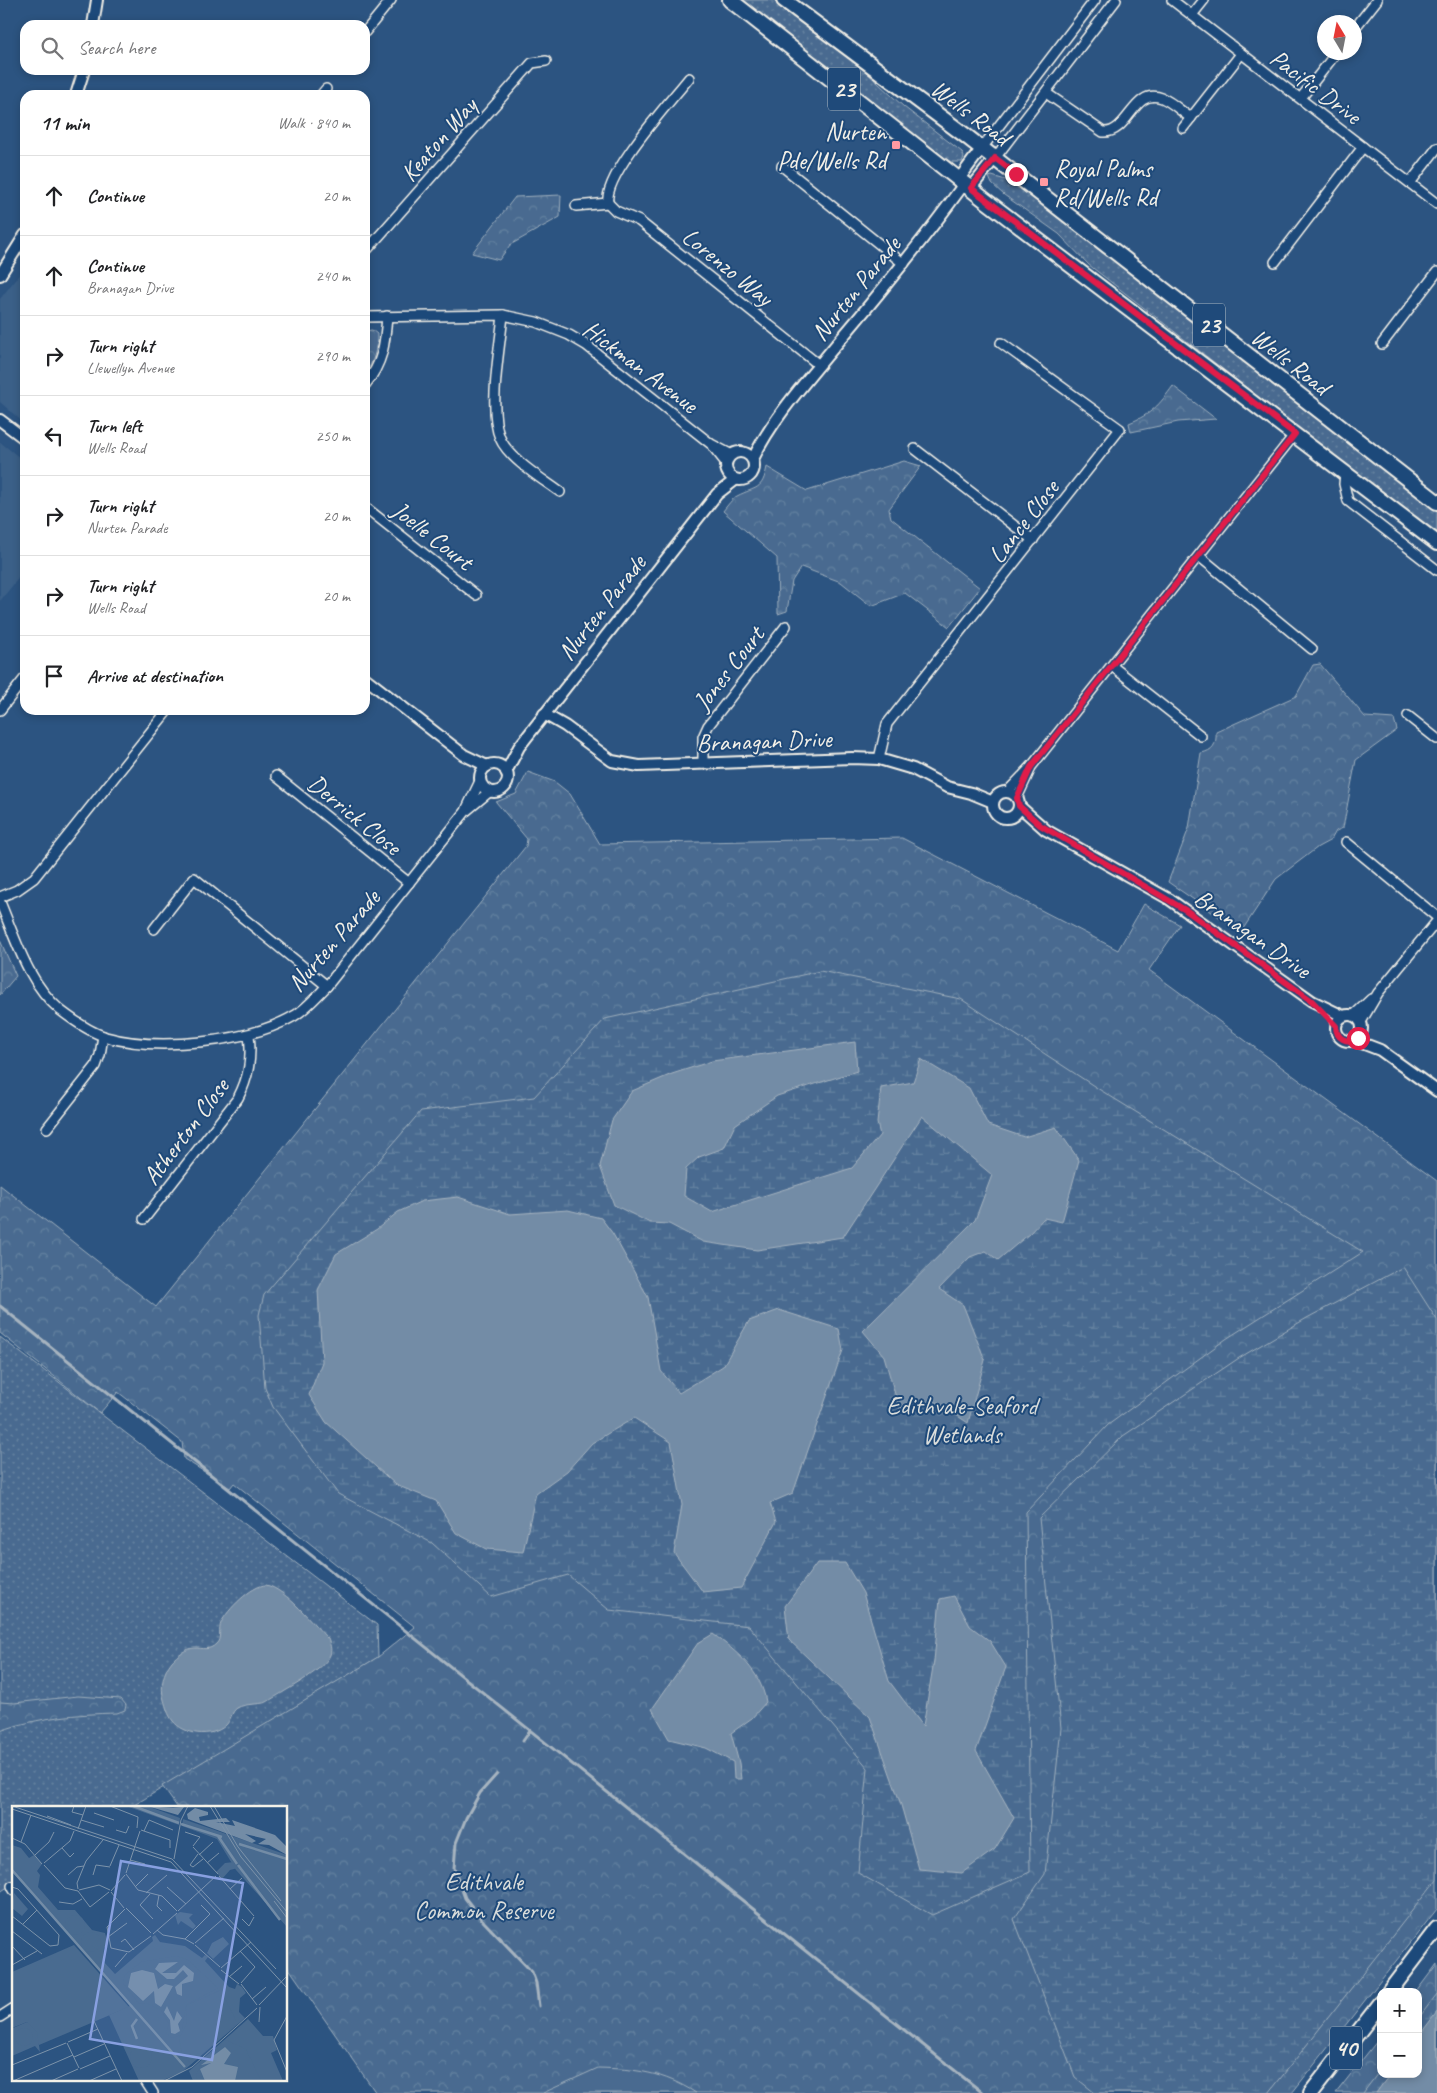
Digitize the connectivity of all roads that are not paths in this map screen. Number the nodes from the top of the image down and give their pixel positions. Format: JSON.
{"nodes":[{"id":1,"x":97,"y":0,"type":"edge"},
{"id":2,"x":391,"y":0,"type":"edge"},
{"id":3,"x":730,"y":0,"type":"edge"},
{"id":4,"x":784,"y":0,"type":"edge"},
{"id":5,"x":1095,"y":0,"type":"edge"},
{"id":6,"x":1116,"y":0,"type":"edge"},
{"id":7,"x":1172,"y":0,"type":"edge"},
{"id":8,"x":1204,"y":0,"type":"edge"},
{"id":9,"x":1377,"y":0,"type":"edge"},
{"id":10,"x":1192,"y":15,"type":"junction"},
{"id":11,"x":1362,"y":19,"type":"edge"},
{"id":12,"x":94,"y":20,"type":"edge"},
{"id":13,"x":370,"y":26,"type":"edge"},
{"id":14,"x":1067,"y":36,"type":"junction"},
{"id":15,"x":1081,"y":48,"type":"junction"},
{"id":16,"x":1241,"y":54,"type":"junction"},
{"id":17,"x":1331,"y":60,"type":"edge"},
{"id":18,"x":546,"y":61,"type":"dead end"},
{"id":19,"x":82,"y":75,"type":"edge"},
{"id":20,"x":689,"y":78,"type":"dead end"},
{"id":21,"x":78,"y":90,"type":"edge"},
{"id":22,"x":1046,"y":93,"type":"junction"},
{"id":23,"x":1301,"y":98,"type":"junction"},
{"id":24,"x":1191,"y":118,"type":"junction"},
{"id":25,"x":1183,"y":128,"type":"dead end"},
{"id":26,"x":1363,"y":147,"type":"junction"},
{"id":27,"x":982,"y":148,"type":"junction"},
{"id":28,"x":1437,"y":148,"type":"edge"},
{"id":29,"x":995,"y":158,"type":"junction"},
{"id":30,"x":782,"y":166,"type":"dead end"},
{"id":31,"x":1410,"y":183,"type":"junction"},
{"id":32,"x":964,"y":185,"type":"junction"},
{"id":33,"x":608,"y":203,"type":"junction"},
{"id":34,"x":1437,"y":204,"type":"edge"},
{"id":35,"x":576,"y":206,"type":"dead end"},
{"id":36,"x":20,"y":243,"type":"edge"},
{"id":37,"x":370,"y":246,"type":"edge"},
{"id":38,"x":1275,"y":262,"type":"dead end"},
{"id":39,"x":904,"y":264,"type":"junction"},
{"id":40,"x":1437,"y":272,"type":"edge"},
{"id":41,"x":0,"y":275,"type":"edge"},
{"id":42,"x":503,"y":315,"type":"junction"},
{"id":43,"x":387,"y":316,"type":"junction"},
{"id":44,"x":370,"y":317,"type":"edge"},
{"id":45,"x":1000,"y":343,"type":"dead end"},
{"id":46,"x":1382,"y":344,"type":"dead end"},
{"id":47,"x":819,"y":365,"type":"junction"},
{"id":48,"x":370,"y":379,"type":"edge"},
{"id":49,"x":0,"y":420,"type":"edge"},
{"id":50,"x":1295,"y":434,"type":"junction"},
{"id":51,"x":20,"y":435,"type":"edge"},
{"id":52,"x":762,"y":439,"type":"junction"},
{"id":53,"x":915,"y":448,"type":"dead end"},
{"id":54,"x":743,"y":452,"type":"junction"},
{"id":55,"x":753,"y":459,"type":"junction"},
{"id":56,"x":728,"y":463,"type":"junction"},
{"id":57,"x":1345,"y":473,"type":"junction"},
{"id":58,"x":735,"y":480,"type":"junction"},
{"id":59,"x":560,"y":492,"type":"dead end"},
{"id":60,"x":717,"y":494,"type":"junction"},
{"id":61,"x":1437,"y":502,"type":"edge"},
{"id":62,"x":370,"y":511,"type":"edge"},
{"id":63,"x":1033,"y":540,"type":"junction"},
{"id":64,"x":1437,"y":543,"type":"edge"},
{"id":65,"x":1199,"y":556,"type":"junction"},
{"id":66,"x":1437,"y":570,"type":"edge"},
{"id":67,"x":476,"y":595,"type":"dead end"},
{"id":68,"x":786,"y":626,"type":"dead end"},
{"id":69,"x":1312,"y":649,"type":"dead end"},
{"id":70,"x":1112,"y":666,"type":"junction"},
{"id":71,"x":370,"y":682,"type":"edge"},
{"id":72,"x":20,"y":684,"type":"edge"},
{"id":73,"x":0,"y":710,"type":"edge"},
{"id":74,"x":546,"y":711,"type":"junction"},
{"id":75,"x":164,"y":715,"type":"edge"},
{"id":76,"x":1408,"y":716,"type":"dead end"},
{"id":77,"x":1201,"y":736,"type":"dead end"},
{"id":78,"x":1437,"y":739,"type":"edge"},
{"id":79,"x":518,"y":747,"type":"junction"},
{"id":80,"x":464,"y":755,"type":"junction"},
{"id":81,"x":879,"y":759,"type":"junction"},
{"id":82,"x":703,"y":764,"type":"junction"},
{"id":83,"x":492,"y":765,"type":"junction"},
{"id":84,"x":1031,"y":767,"type":"junction"},
{"id":85,"x":506,"y":772,"type":"junction"},
{"id":86,"x":276,"y":776,"type":"dead end"},
{"id":87,"x":480,"y":779,"type":"junction"},
{"id":88,"x":489,"y":792,"type":"junction"},
{"id":89,"x":1004,"y":792,"type":"junction"},
{"id":90,"x":971,"y":793,"type":"junction"},
{"id":91,"x":993,"y":802,"type":"junction"},
{"id":92,"x":1017,"y":806,"type":"junction"},
{"id":93,"x":466,"y":811,"type":"junction"},
{"id":94,"x":1346,"y":842,"type":"dead end"},
{"id":95,"x":409,"y":883,"type":"junction"},
{"id":96,"x":0,"y":897,"type":"edge"},
{"id":97,"x":0,"y":902,"type":"edge"},
{"id":98,"x":1437,"y":917,"type":"edge"},
{"id":99,"x":1437,"y":921,"type":"edge"},
{"id":100,"x":154,"y":928,"type":"dead end"},
{"id":101,"x":327,"y":986,"type":"junction"},
{"id":102,"x":1312,"y":1001,"type":"junction"},
{"id":103,"x":1343,"y":1016,"type":"junction"},
{"id":104,"x":1359,"y":1022,"type":"junction"},
{"id":105,"x":1336,"y":1026,"type":"junction"},
{"id":106,"x":249,"y":1034,"type":"junction"},
{"id":107,"x":104,"y":1036,"type":"junction"},
{"id":108,"x":1354,"y":1040,"type":"junction"},
{"id":109,"x":1380,"y":1050,"type":"junction"},
{"id":110,"x":1437,"y":1091,"type":"edge"},
{"id":111,"x":47,"y":1128,"type":"dead end"},
{"id":112,"x":144,"y":1219,"type":"dead end"},
{"id":113,"x":1437,"y":1930,"type":"edge"},
{"id":114,"x":1392,"y":1988,"type":"edge"},
{"id":115,"x":1377,"y":2008,"type":"edge"},
{"id":116,"x":12,"y":2009,"type":"edge"},
{"id":117,"x":0,"y":2017,"type":"edge"},
{"id":118,"x":145,"y":2080,"type":"edge"},
{"id":119,"x":153,"y":2093,"type":"edge"},
{"id":120,"x":1311,"y":2093,"type":"edge"}],
"edges":[{"from":1,"to":12,"type":"street"},
{"from":2,"to":13,"type":"street"},
{"from":3,"to":32,"type":"main road","number":"23"},
{"from":4,"to":27,"type":"main road","name":"Wells Road","number":"23"},
{"from":5,"to":14,"type":"street"},
{"from":6,"to":15,"type":"street"},
{"from":7,"to":10,"type":"street","name":"Pacific Drive"},
{"from":8,"to":10,"type":"street"},
{"from":9,"to":11,"type":"street"},
{"from":10,"to":16,"type":"street","name":"Pacific Drive"},
{"from":14,"to":15,"type":"street"},
{"from":14,"to":27,"type":"street"},
{"from":15,"to":22,"type":"street"},
{"from":16,"to":23,"type":"street","name":"Pacific Drive"},
{"from":16,"to":24,"type":"street"},
{"from":17,"to":23,"type":"street"},
{"from":18,"to":37,"type":"street","name":"Keaton Way"},
{"from":19,"to":21,"type":"street"},
{"from":20,"to":33,"type":"street"},
{"from":22,"to":24,"type":"street"},
{"from":22,"to":29,"type":"street"},
{"from":23,"to":26,"type":"street","name":"Pacific Drive"},
{"from":24,"to":25,"type":"street"},
{"from":26,"to":31,"type":"street","name":"Pacific Drive"},
{"from":26,"to":38,"type":"street"},
{"from":27,"to":29,"type":"main road","name":"Wells Road","number":"23"},
{"from":27,"to":32,"type":"street","name":"Nurten Parade"},
{"from":28,"to":31,"type":"street"},
{"from":29,"to":32,"type":"street","name":"Nurten Parade"},
{"from":29,"to":61,"type":"main road","name":"Wells Road","number":"23"},
{"from":30,"to":39,"type":"street"},
{"from":31,"to":34,"type":"street","name":"Pacific Drive"},
{"from":32,"to":39,"type":"street","name":"Nurten Parade"},
{"from":32,"to":50,"type":"main road","number":"23"},
{"from":33,"to":35,"type":"street"},
{"from":33,"to":47,"type":"street","name":"Lorenzo Way"},
{"from":36,"to":41,"type":"street"},
{"from":39,"to":47,"type":"street","name":"Nurten Parade"},
{"from":40,"to":46,"type":"street"},
{"from":42,"to":43,"type":"street","name":"Hickman Avenue"},
{"from":42,"to":56,"type":"street","name":"Hickman Avenue"},
{"from":42,"to":59,"type":"street"},
{"from":43,"to":44,"type":"street","name":"Hickman Avenue"},
{"from":43,"to":48,"type":"street"},
{"from":45,"to":63,"type":"street","name":"Lance Close"},
{"from":47,"to":52,"type":"street","name":"Nurten Parade"},
{"from":49,"to":51,"type":"street"},
{"from":50,"to":57,"type":"main road","number":"23"},
{"from":50,"to":65,"type":"street"},
{"from":52,"to":54,"type":"street","name":"Nurten Parade"},
{"from":52,"to":55,"type":"street","name":"Nurten Parade"},
{"from":53,"to":63,"type":"street"},
{"from":54,"to":55,"type":"street"},
{"from":54,"to":56,"type":"street"},
{"from":55,"to":58,"type":"street"},
{"from":56,"to":58,"type":"street"},
{"from":56,"to":60,"type":"street","name":"Nurten Parade"},
{"from":57,"to":64,"type":"main road","number":"23"},
{"from":57,"to":66,"type":"street"},
{"from":58,"to":60,"type":"street","name":"Nurten Parade"},
{"from":60,"to":74,"type":"street","name":"Nurten Parade"},
{"from":62,"to":67,"type":"street","name":"Joelle Court"},
{"from":63,"to":81,"type":"street","name":"Lance Close"},
{"from":65,"to":69,"type":"street"},
{"from":65,"to":70,"type":"street"},
{"from":68,"to":82,"type":"street","name":"Jones Court"},
{"from":70,"to":77,"type":"street"},
{"from":70,"to":84,"type":"street"},
{"from":71,"to":80,"type":"street"},
{"from":72,"to":73,"type":"street"},
{"from":74,"to":79,"type":"street","name":"Nurten Parade"},
{"from":74,"to":82,"type":"street","name":"Branagan Drive"},
{"from":75,"to":96,"type":"street"},
{"from":76,"to":78,"type":"street"},
{"from":79,"to":83,"type":"street","name":"Nurten Parade"},
{"from":79,"to":85,"type":"street","name":"Nurten Parade"},
{"from":80,"to":83,"type":"street"},
{"from":80,"to":87,"type":"street"},
{"from":81,"to":82,"type":"street","name":"Branagan Drive"},
{"from":81,"to":90,"type":"street","name":"Branagan Drive"},
{"from":83,"to":85,"type":"street"},
{"from":83,"to":87,"type":"street"},
{"from":84,"to":89,"type":"street"},
{"from":84,"to":92,"type":"street"},
{"from":85,"to":88,"type":"street"},
{"from":86,"to":95,"type":"street","name":"Derrick Close"},
{"from":87,"to":88,"type":"street"},
{"from":87,"to":93,"type":"street","name":"Nurten Parade"},
{"from":88,"to":93,"type":"street","name":"Nurten Parade"},
{"from":89,"to":90,"type":"street","name":"Branagan Drive"},
{"from":89,"to":91,"type":"street"},
{"from":89,"to":92,"type":"street"},
{"from":90,"to":91,"type":"street","name":"Branagan Drive"},
{"from":91,"to":92,"type":"street"},
{"from":92,"to":102,"type":"street","name":"Branagan Drive"},
{"from":93,"to":95,"type":"street","name":"Nurten Parade"},
{"from":94,"to":98,"type":"street"},
{"from":95,"to":101,"type":"street","name":"Nurten Parade"},
{"from":97,"to":107,"type":"street","name":"Nurten Parade"},
{"from":99,"to":104,"type":"street"},
{"from":100,"to":101,"type":"street"},
{"from":101,"to":106,"type":"street","name":"Nurten Parade"},
{"from":102,"to":103,"type":"street","name":"Branagan Drive"},
{"from":102,"to":105,"type":"street","name":"Branagan Drive"},
{"from":103,"to":104,"type":"street"},
{"from":103,"to":105,"type":"street"},
{"from":104,"to":108,"type":"street"},
{"from":104,"to":109,"type":"street"},
{"from":105,"to":108,"type":"street"},
{"from":106,"to":107,"type":"street","name":"Nurten Parade"},
{"from":106,"to":112,"type":"street","name":"Atherton Close"},
{"from":107,"to":111,"type":"street"},
{"from":108,"to":109,"type":"street"},
{"from":109,"to":110,"type":"street"},
{"from":113,"to":114,"type":"main road"},
{"from":115,"to":120,"type":"main road","number":"40"},
{"from":116,"to":117,"type":"street"},
{"from":118,"to":119,"type":"street"}]}
